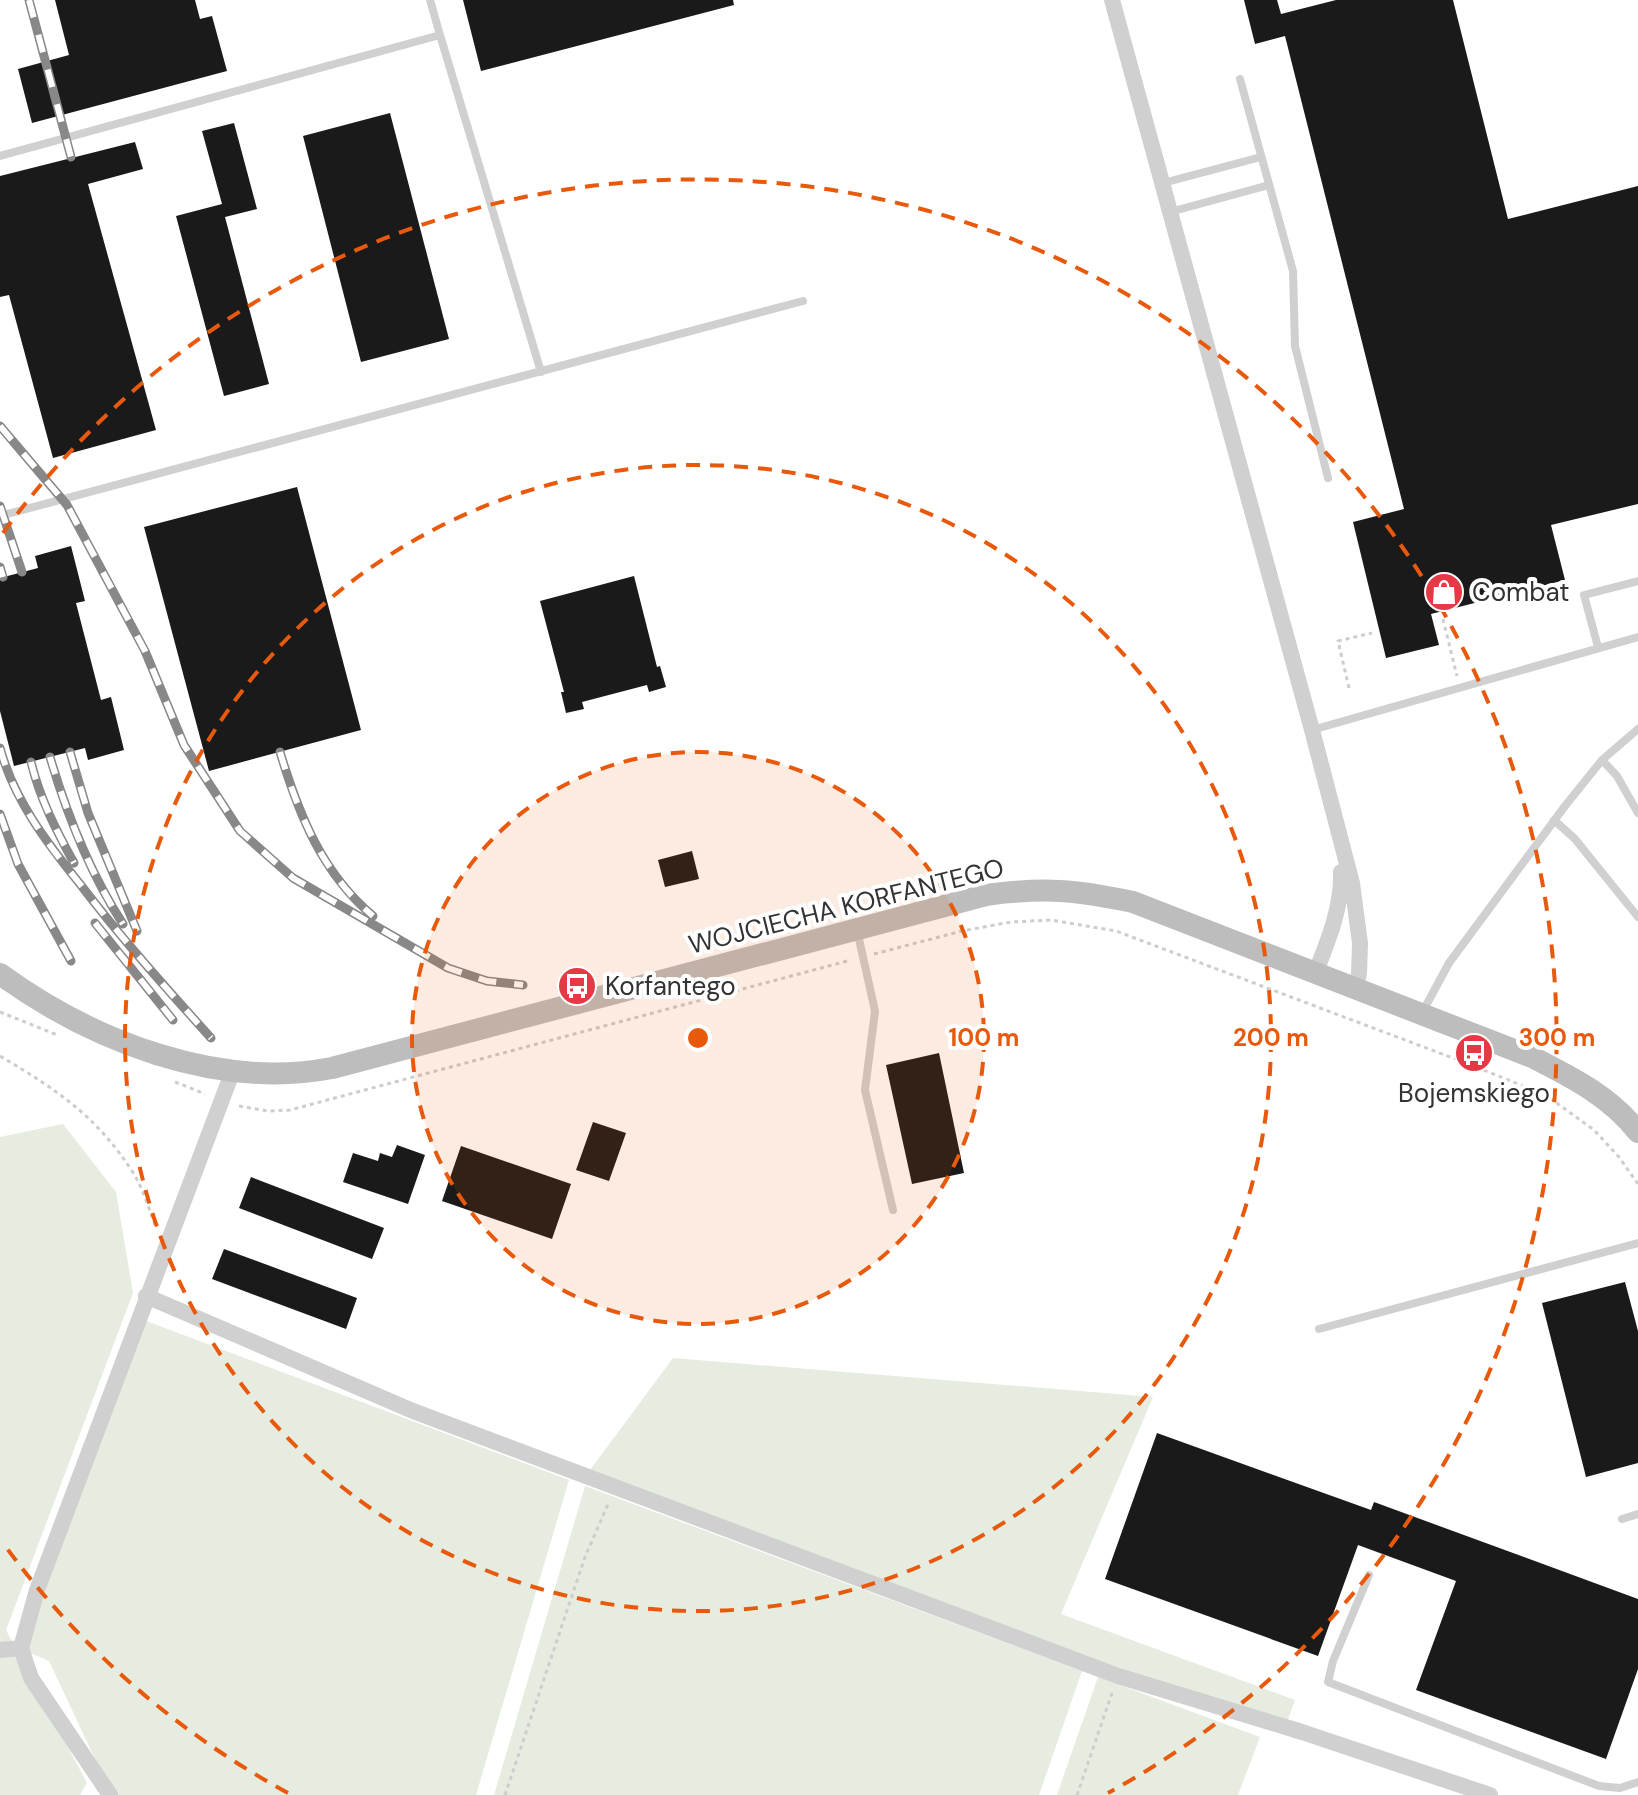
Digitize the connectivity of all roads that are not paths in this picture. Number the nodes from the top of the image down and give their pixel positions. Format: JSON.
{"nodes":[{"id":1,"x":430,"y":0,"type":"edge"},
{"id":2,"x":1112,"y":0,"type":"edge"},
{"id":3,"x":440,"y":35,"type":"junction"},
{"id":4,"x":1240,"y":79,"type":"dead end"},
{"id":5,"x":0,"y":156,"type":"edge"},
{"id":6,"x":1261,"y":157,"type":"junction"},
{"id":7,"x":1163,"y":183,"type":"junction"},
{"id":8,"x":1269,"y":185,"type":"junction"},
{"id":9,"x":1170,"y":212,"type":"junction"},
{"id":10,"x":803,"y":301,"type":"dead end"},
{"id":11,"x":541,"y":372,"type":"junction"},
{"id":12,"x":1328,"y":478,"type":"dead end"},
{"id":13,"x":0,"y":516,"type":"edge"},
{"id":14,"x":1638,"y":581,"type":"edge"},
{"id":15,"x":1638,"y":637,"type":"edge"},
{"id":16,"x":1598,"y":647,"type":"junction"},
{"id":17,"x":1638,"y":729,"type":"edge"},
{"id":18,"x":1312,"y":730,"type":"junction"},
{"id":19,"x":1602,"y":760,"type":"junction"},
{"id":20,"x":1638,"y":813,"type":"edge"},
{"id":21,"x":1554,"y":820,"type":"junction"},
{"id":22,"x":1341,"y":846,"type":"junction"},
{"id":23,"x":1638,"y":917,"type":"edge"},
{"id":24,"x":857,"y":929,"type":"junction"},
{"id":25,"x":0,"y":974,"type":"edge"},
{"id":26,"x":1315,"y":974,"type":"junction"},
{"id":27,"x":1355,"y":989,"type":"junction"},
{"id":28,"x":1421,"y":1014,"type":"junction"},
{"id":29,"x":232,"y":1073,"type":"junction"},
{"id":30,"x":1635,"y":1121,"type":"edge"},
{"id":31,"x":893,"y":1210,"type":"dead end"},
{"id":32,"x":1638,"y":1243,"type":"edge"},
{"id":33,"x":146,"y":1296,"type":"junction"},
{"id":34,"x":1319,"y":1329,"type":"dead end"},
{"id":35,"x":1638,"y":1514,"type":"edge"},
{"id":36,"x":1622,"y":1519,"type":"dead end"},
{"id":37,"x":1369,"y":1575,"type":"dead end"},
{"id":38,"x":21,"y":1648,"type":"junction"},
{"id":39,"x":0,"y":1650,"type":"edge"},
{"id":40,"x":1638,"y":1782,"type":"edge"},
{"id":41,"x":110,"y":1795,"type":"edge"},
{"id":42,"x":1490,"y":1795,"type":"edge"}],
"edges":[{"from":1,"to":3,"type":"lane"},
{"from":2,"to":7,"type":"street"},
{"from":3,"to":5,"type":"lane"},
{"from":3,"to":11,"type":"lane"},
{"from":4,"to":6,"type":"lane"},
{"from":6,"to":7,"type":"lane"},
{"from":6,"to":8,"type":"lane"},
{"from":7,"to":9,"type":"street"},
{"from":8,"to":9,"type":"lane"},
{"from":8,"to":12,"type":"lane"},
{"from":9,"to":18,"type":"street"},
{"from":10,"to":11,"type":"lane"},
{"from":11,"to":13,"type":"lane"},
{"from":14,"to":16,"type":"lane"},
{"from":15,"to":16,"type":"lane"},
{"from":16,"to":18,"type":"lane"},
{"from":17,"to":19,"type":"lane"},
{"from":18,"to":22,"type":"street"},
{"from":19,"to":20,"type":"lane"},
{"from":19,"to":21,"type":"lane"},
{"from":21,"to":23,"type":"lane"},
{"from":21,"to":28,"type":"lane"},
{"from":22,"to":26,"type":"street"},
{"from":22,"to":27,"type":"street"},
{"from":24,"to":26,"type":"street","name":"WOJCIECHA KORFANTEGO"},
{"from":24,"to":29,"type":"street","name":"WOJCIECHA KORFANTEGO"},
{"from":24,"to":31,"type":"lane"},
{"from":25,"to":29,"type":"street","name":"WOJCIECHA KORFANTEGO"},
{"from":26,"to":27,"type":"street","name":"WOJCIECHA KORFANTEGO"},
{"from":27,"to":28,"type":"street","name":"WOJCIECHA KORFANTEGO"},
{"from":28,"to":30,"type":"street","name":"WOJCIECHA KORFANTEGO"},
{"from":29,"to":33,"type":"street"},
{"from":32,"to":34,"type":"lane"},
{"from":33,"to":38,"type":"street"},
{"from":33,"to":42,"type":"street"},
{"from":35,"to":36,"type":"lane"},
{"from":37,"to":40,"type":"lane"},
{"from":38,"to":39,"type":"street"},
{"from":38,"to":41,"type":"street"}]}
